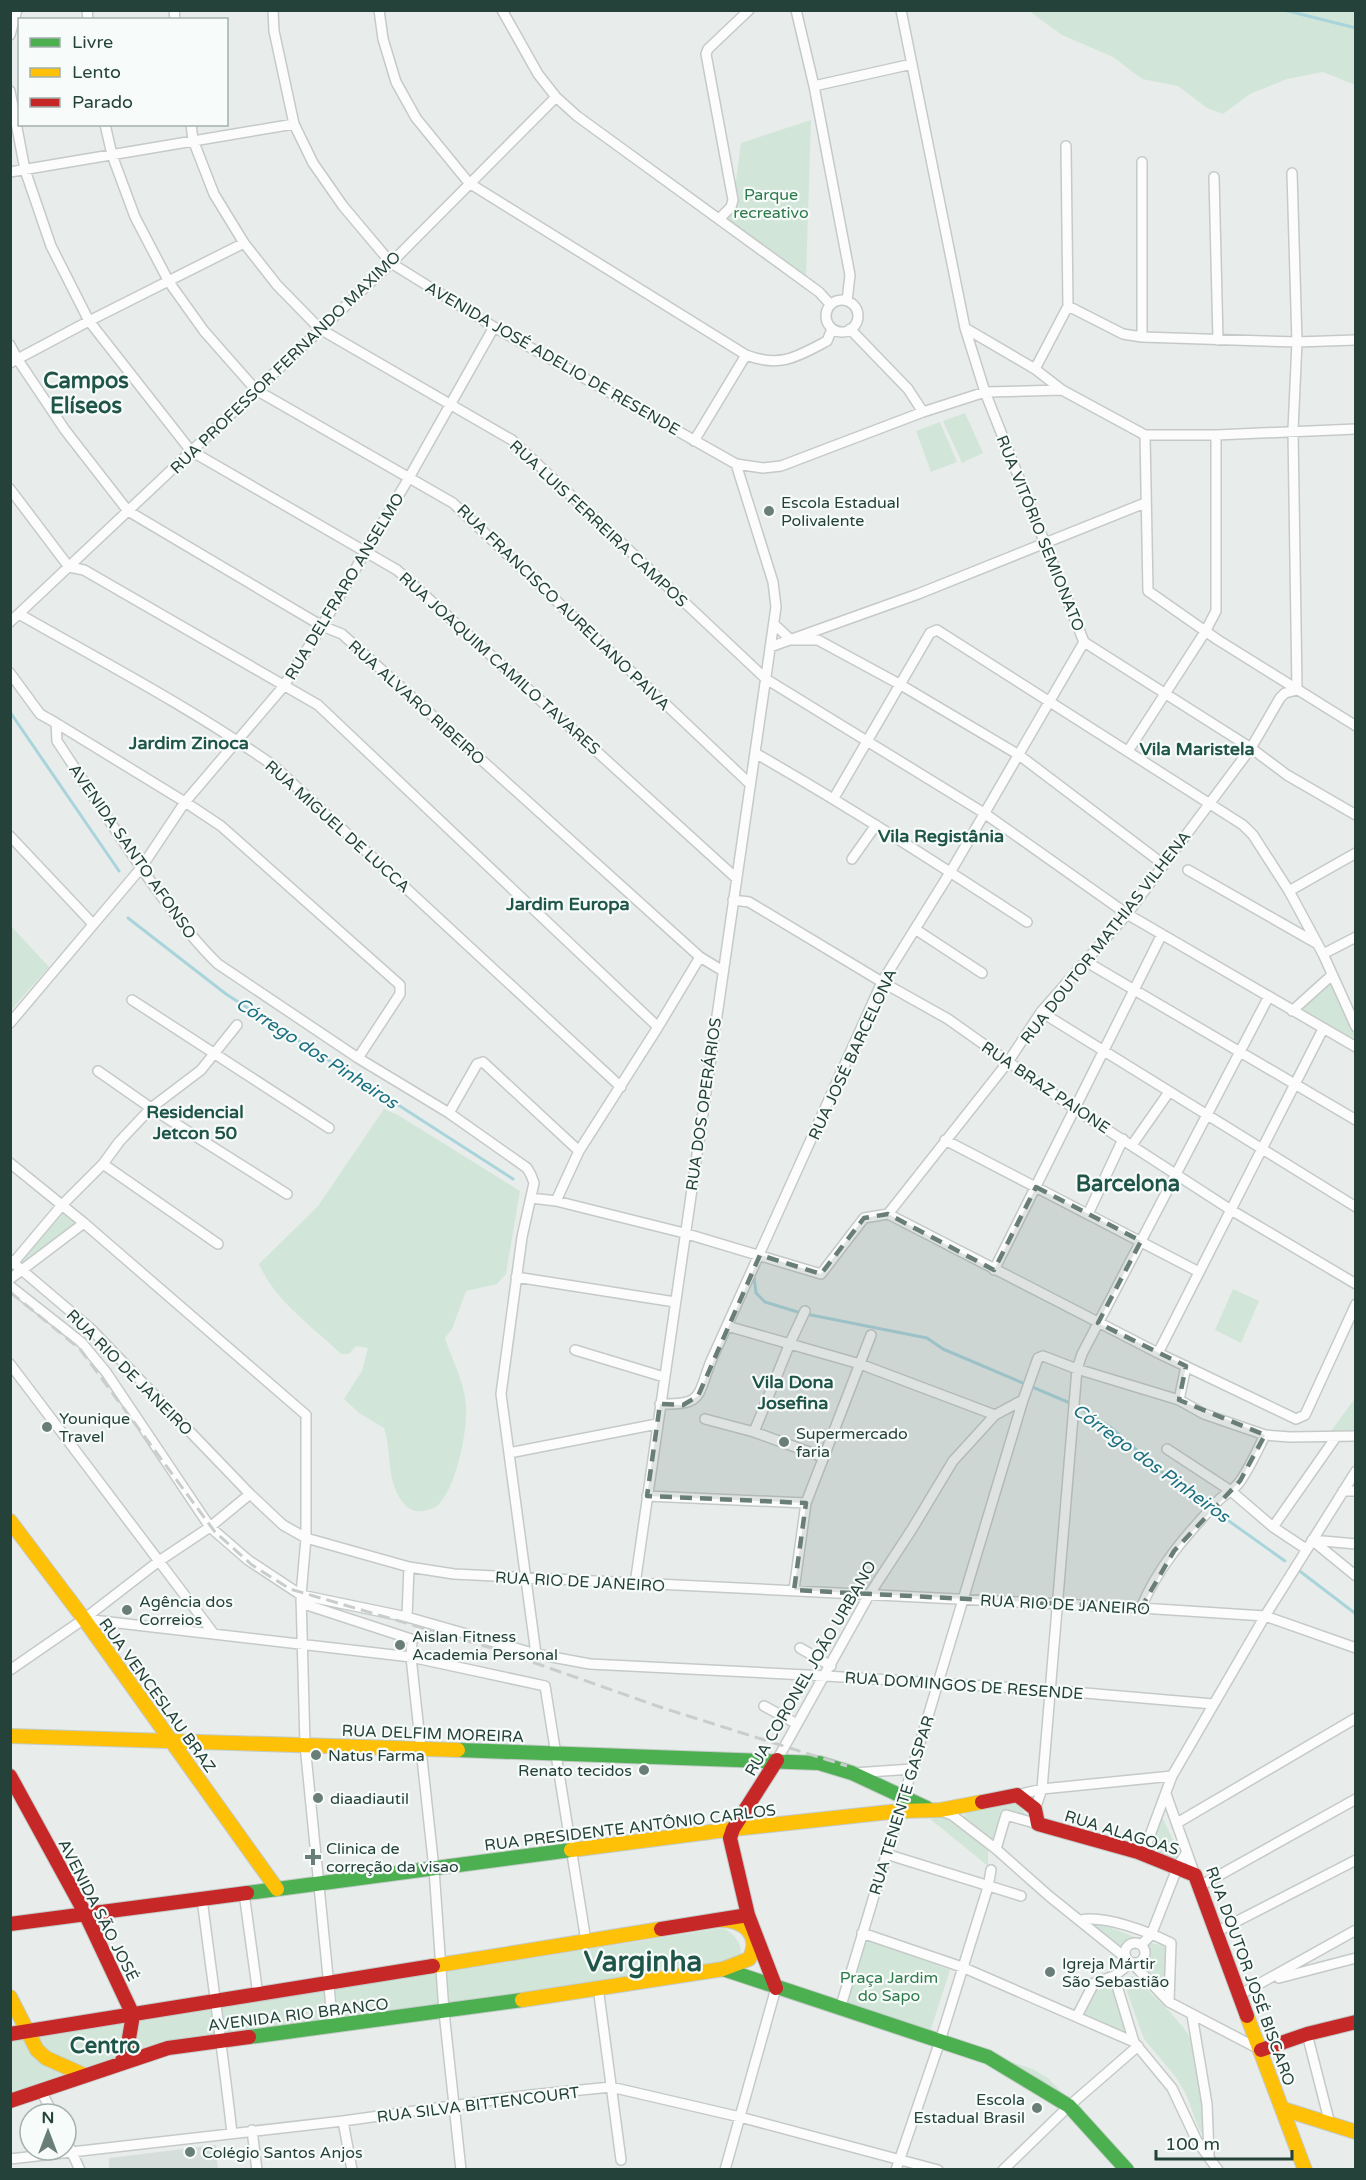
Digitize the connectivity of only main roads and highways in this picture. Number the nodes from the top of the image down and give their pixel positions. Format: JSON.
{"nodes":[{"id":1,"x":10,"y":1521,"type":"edge"},
{"id":2,"x":10,"y":1736,"type":"edge"},
{"id":3,"x":170,"y":1740,"type":"junction"},
{"id":4,"x":777,"y":1760,"type":"junction"},
{"id":5,"x":10,"y":1776,"type":"edge"},
{"id":6,"x":1017,"y":1795,"type":"joint"},
{"id":7,"x":936,"y":1810,"type":"junction"},
{"id":8,"x":733,"y":1829,"type":"junction"},
{"id":9,"x":1198,"y":1880,"type":"joint"},
{"id":10,"x":277,"y":1889,"type":"junction"},
{"id":11,"x":85,"y":1913,"type":"junction"},
{"id":12,"x":748,"y":1914,"type":"junction"},
{"id":13,"x":721,"y":1920,"type":"junction"},
{"id":14,"x":10,"y":1923,"type":"edge"},
{"id":15,"x":723,"y":1969,"type":"junction"},
{"id":16,"x":776,"y":1988,"type":"junction"},
{"id":17,"x":10,"y":1997,"type":"edge"},
{"id":18,"x":133,"y":2015,"type":"junction"},
{"id":19,"x":1356,"y":2022,"type":"edge"},
{"id":20,"x":26,"y":2032,"type":"junction"},
{"id":21,"x":10,"y":2034,"type":"edge"},
{"id":22,"x":1261,"y":2050,"type":"junction"},
{"id":23,"x":121,"y":2063,"type":"junction"},
{"id":24,"x":84,"y":2075,"type":"junction"},
{"id":25,"x":10,"y":2102,"type":"edge"},
{"id":26,"x":1283,"y":2109,"type":"junction"},
{"id":27,"x":1356,"y":2132,"type":"edge"},
{"id":28,"x":1127,"y":2169,"type":"edge"},
{"id":29,"x":1305,"y":2169,"type":"edge"}],
"edges":[{"from":1,"to":3,"type":"main road","name":"RUA VENCESLAU BRAZ"},
{"from":2,"to":3,"type":"main road","name":"RUA DELFIM MOREIRA"},
{"from":3,"to":4,"type":"main road","name":"RUA DELFIM MOREIRA"},
{"from":3,"to":10,"type":"main road","name":"RUA VENCESLAU BRAZ"},
{"from":4,"to":7,"type":"main road","name":"RUA DELFIM MOREIRA"},
{"from":4,"to":8,"type":"main road","name":"RUA CORONEL JOÃO URBANO"},
{"from":5,"to":11,"type":"main road","name":"AVENIDA SÃO JOSÉ"},
{"from":6,"to":7,"type":"main road","name":"RUA PRESIDENTE ANTÔNIO CARLOS"},
{"from":6,"to":9,"type":"main road","name":"RUA ALAGOAS"},
{"from":7,"to":8,"type":"main road","name":"RUA PRESIDENTE ANTÔNIO CARLOS"},
{"from":8,"to":10,"type":"main road","name":"RUA PRESIDENTE ANTÔNIO CARLOS"},
{"from":8,"to":12,"type":"main road"},
{"from":9,"to":22,"type":"main road","name":"RUA DOUTOR JOSÉ BISCARO"},
{"from":10,"to":11,"type":"main road","name":"RUA PRESIDENTE ANTÔNIO CARLOS"},
{"from":11,"to":14,"type":"main road","name":"RUA PRESIDENTE ANTÔNIO CARLOS"},
{"from":11,"to":18,"type":"main road","name":"AVENIDA SÃO JOSÉ"},
{"from":12,"to":13,"type":"main road","name":"AVENIDA RIO BRANCO"},
{"from":12,"to":16,"type":"main road"},
{"from":13,"to":15,"type":"main road"},
{"from":13,"to":18,"type":"main road","name":"AVENIDA RIO BRANCO"},
{"from":15,"to":16,"type":"main road"},
{"from":15,"to":23,"type":"main road","name":"AVENIDA RIO BRANCO"},
{"from":16,"to":28,"type":"main road"},
{"from":17,"to":20,"type":"main road"},
{"from":18,"to":20,"type":"main road","name":"AVENIDA RIO BRANCO"},
{"from":18,"to":23,"type":"main road"},
{"from":19,"to":22,"type":"main road"},
{"from":20,"to":21,"type":"main road","name":"AVENIDA RIO BRANCO"},
{"from":20,"to":24,"type":"main road"},
{"from":22,"to":26,"type":"main road","name":"RUA DOUTOR JOSÉ BISCARO"},
{"from":23,"to":24,"type":"main road","name":"AVENIDA RIO BRANCO"},
{"from":24,"to":25,"type":"main road","name":"AVENIDA RIO BRANCO"},
{"from":26,"to":27,"type":"main road"},
{"from":26,"to":29,"type":"main road","name":"RUA DOUTOR JOSÉ BISCARO"}]}
